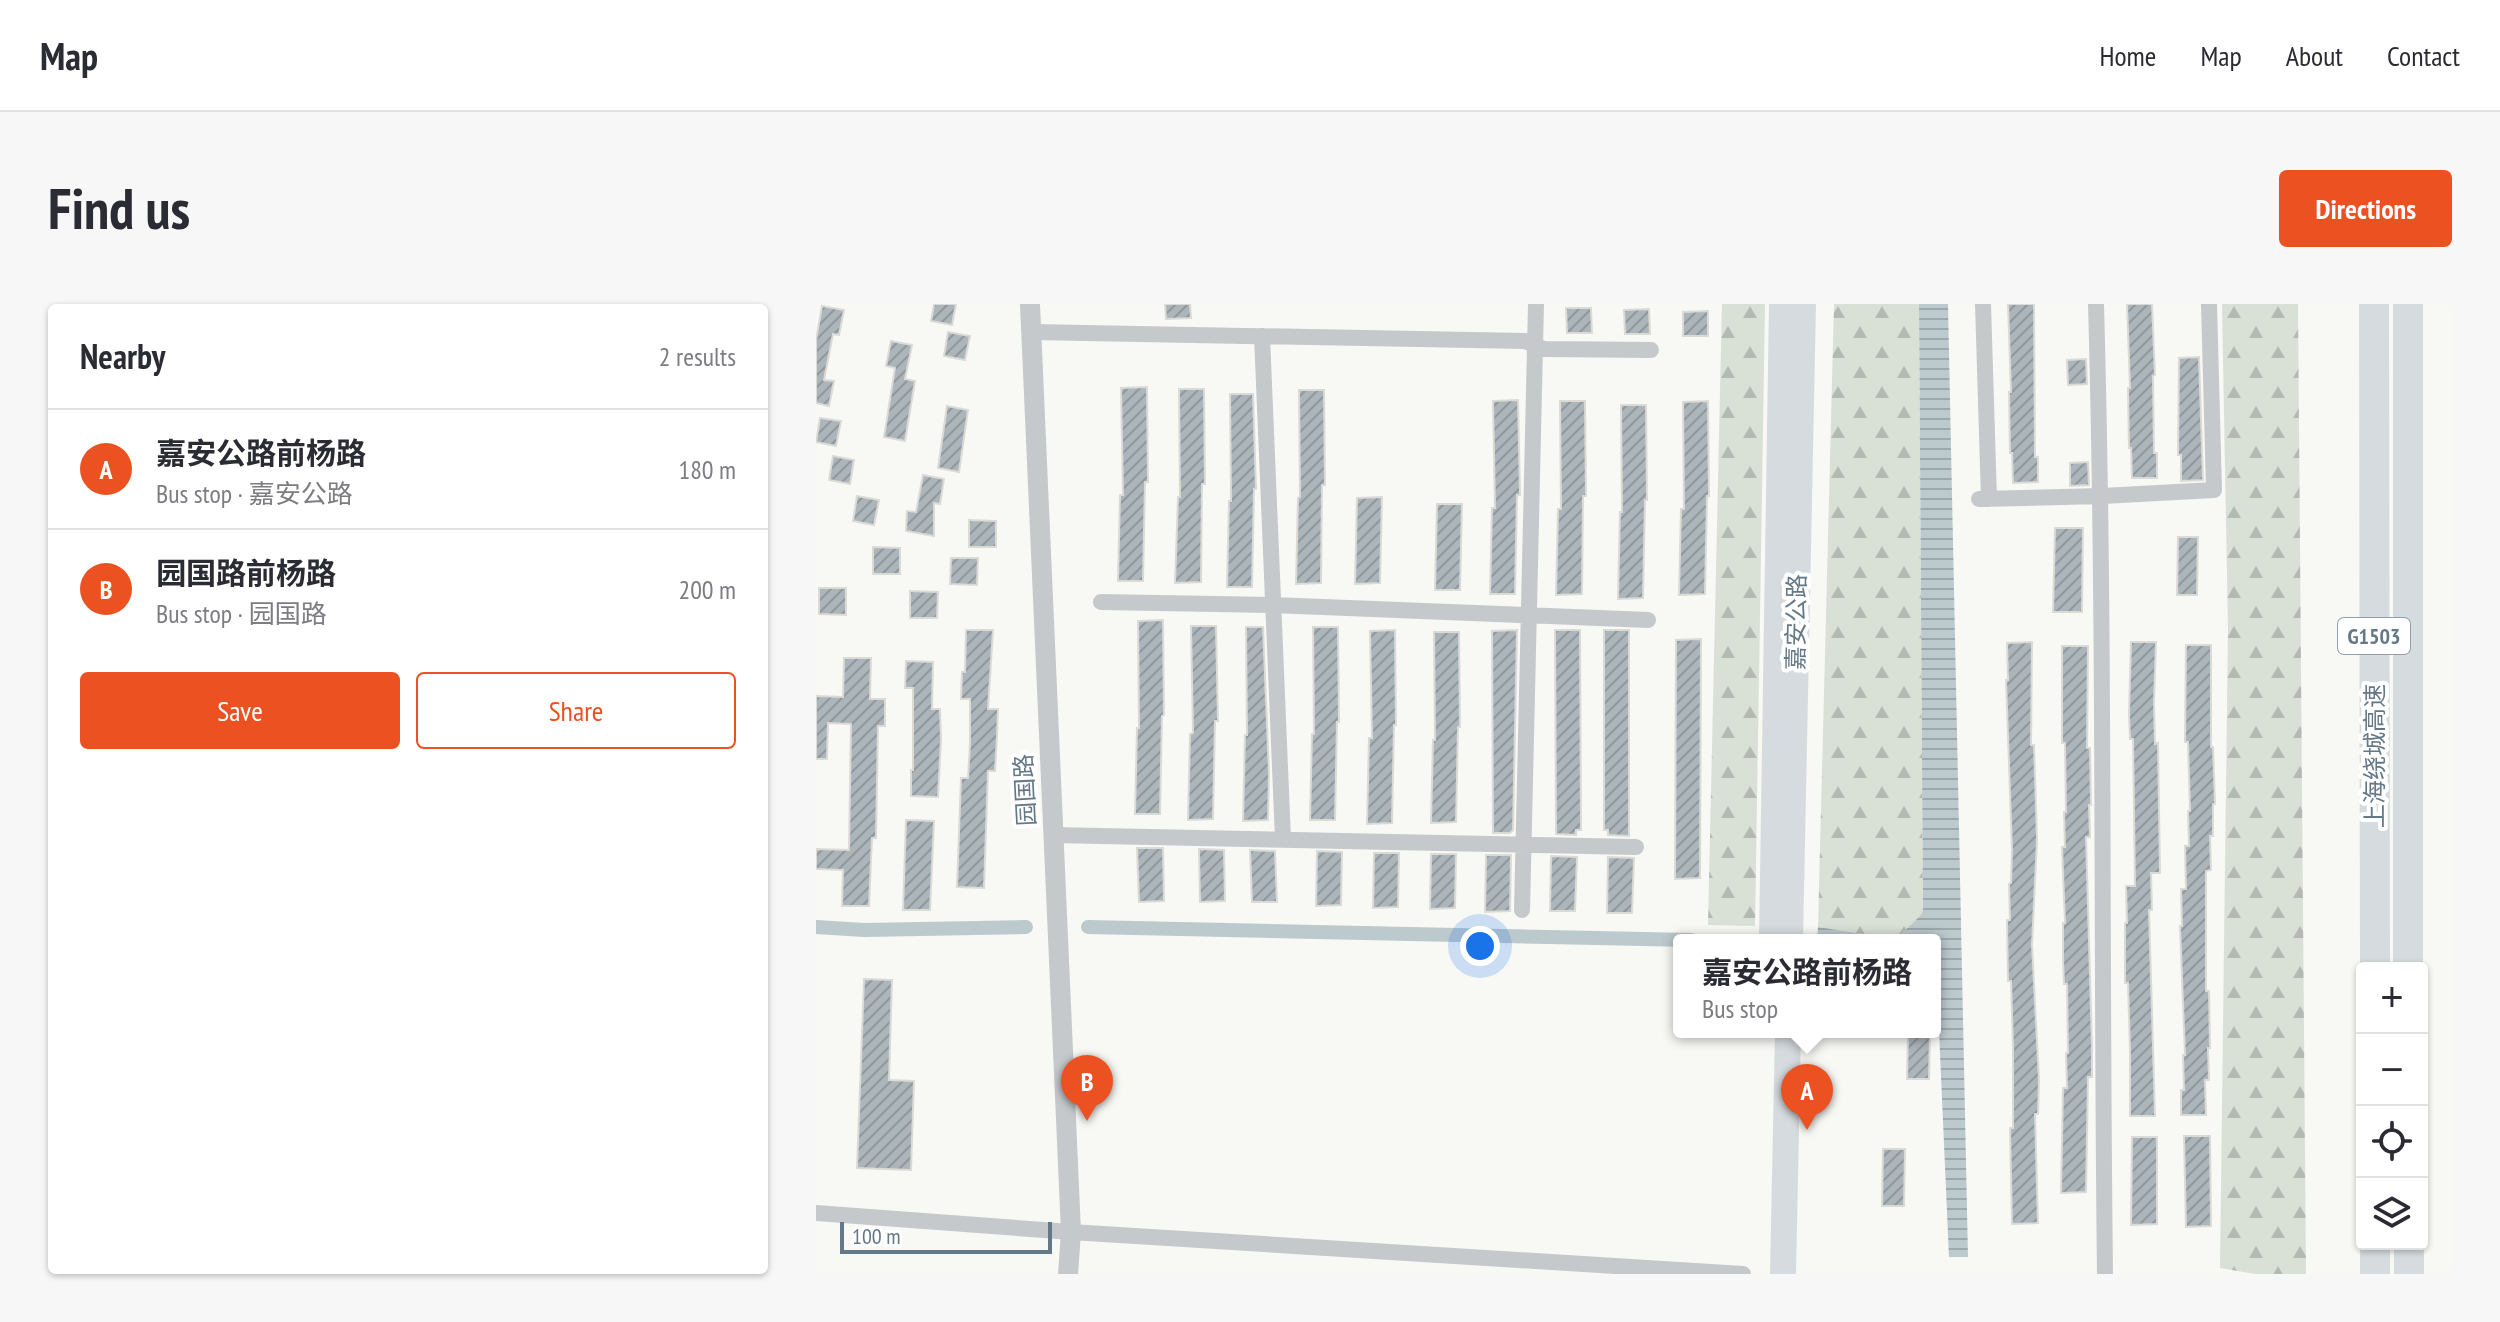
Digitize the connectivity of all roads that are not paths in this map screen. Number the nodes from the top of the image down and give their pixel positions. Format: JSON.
{"nodes":[{"id":1,"x":1030,"y":304,"type":"edge"},
{"id":2,"x":1536,"y":304,"type":"edge"},
{"id":3,"x":1782,"y":304,"type":"edge"},
{"id":4,"x":1803,"y":304,"type":"edge"},
{"id":5,"x":1983,"y":304,"type":"edge"},
{"id":6,"x":2096,"y":304,"type":"edge"},
{"id":7,"x":2209,"y":304,"type":"edge"},
{"id":8,"x":2374,"y":304,"type":"edge"},
{"id":9,"x":2408,"y":304,"type":"edge"},
{"id":10,"x":1032,"y":332,"type":"junction"},
{"id":11,"x":1262,"y":336,"type":"junction"},
{"id":12,"x":1535,"y":346,"type":"junction"},
{"id":13,"x":1651,"y":350,"type":"dead end"},
{"id":14,"x":2102,"y":496,"type":"junction"},
{"id":15,"x":1101,"y":602,"type":"dead end"},
{"id":16,"x":1273,"y":605,"type":"junction"},
{"id":17,"x":1529,"y":616,"type":"junction"},
{"id":18,"x":1648,"y":620,"type":"dead end"},
{"id":19,"x":1053,"y":835,"type":"junction"},
{"id":20,"x":1283,"y":839,"type":"junction"},
{"id":21,"x":1523,"y":845,"type":"junction"},
{"id":22,"x":1636,"y":847,"type":"dead end"},
{"id":23,"x":1522,"y":910,"type":"dead end"},
{"id":24,"x":1781,"y":929,"type":"edge"},
{"id":25,"x":2375,"y":962,"type":"edge"},
{"id":26,"x":2408,"y":962,"type":"edge"},
{"id":27,"x":1770,"y":1038,"type":"edge"},
{"id":28,"x":1788,"y":1038,"type":"edge"},
{"id":29,"x":816,"y":1213,"type":"edge"},
{"id":30,"x":1071,"y":1232,"type":"junction"},
{"id":31,"x":2375,"y":1250,"type":"edge"},
{"id":32,"x":2409,"y":1250,"type":"edge"},
{"id":33,"x":1068,"y":1274,"type":"edge"},
{"id":34,"x":1743,"y":1274,"type":"edge"},
{"id":35,"x":1766,"y":1274,"type":"edge"},
{"id":36,"x":1783,"y":1274,"type":"edge"},
{"id":37,"x":2105,"y":1274,"type":"edge"},
{"id":38,"x":2375,"y":1274,"type":"edge"},
{"id":39,"x":2409,"y":1274,"type":"edge"}],
"edges":[{"from":1,"to":10,"type":"street","name":"园国路"},
{"from":2,"to":12,"type":"street"},
{"from":3,"to":24,"type":"main road","name":"嘉安公路"},
{"from":4,"to":24,"type":"main road","name":"嘉安公路"},
{"from":5,"to":14,"type":"street"},
{"from":6,"to":14,"type":"street"},
{"from":7,"to":14,"type":"street"},
{"from":8,"to":25,"type":"highway","name":"上海绕城高速","number":"G1503"},
{"from":9,"to":26,"type":"highway","name":"上海绕城高速","number":"G1503"},
{"from":10,"to":11,"type":"street"},
{"from":10,"to":19,"type":"street","name":"园国路"},
{"from":11,"to":12,"type":"street"},
{"from":11,"to":16,"type":"street"},
{"from":12,"to":13,"type":"street"},
{"from":12,"to":17,"type":"street"},
{"from":14,"to":37,"type":"street"},
{"from":15,"to":16,"type":"street"},
{"from":16,"to":17,"type":"street"},
{"from":16,"to":20,"type":"street"},
{"from":17,"to":18,"type":"street"},
{"from":17,"to":21,"type":"street"},
{"from":19,"to":20,"type":"street"},
{"from":19,"to":30,"type":"street","name":"园国路"},
{"from":20,"to":21,"type":"street"},
{"from":21,"to":22,"type":"street"},
{"from":21,"to":23,"type":"street"},
{"from":27,"to":35,"type":"main road"},
{"from":28,"to":36,"type":"main road"},
{"from":29,"to":30,"type":"street"},
{"from":30,"to":33,"type":"street","name":"园国路"},
{"from":30,"to":34,"type":"street"},
{"from":31,"to":38,"type":"highway"},
{"from":32,"to":39,"type":"highway"}]}
